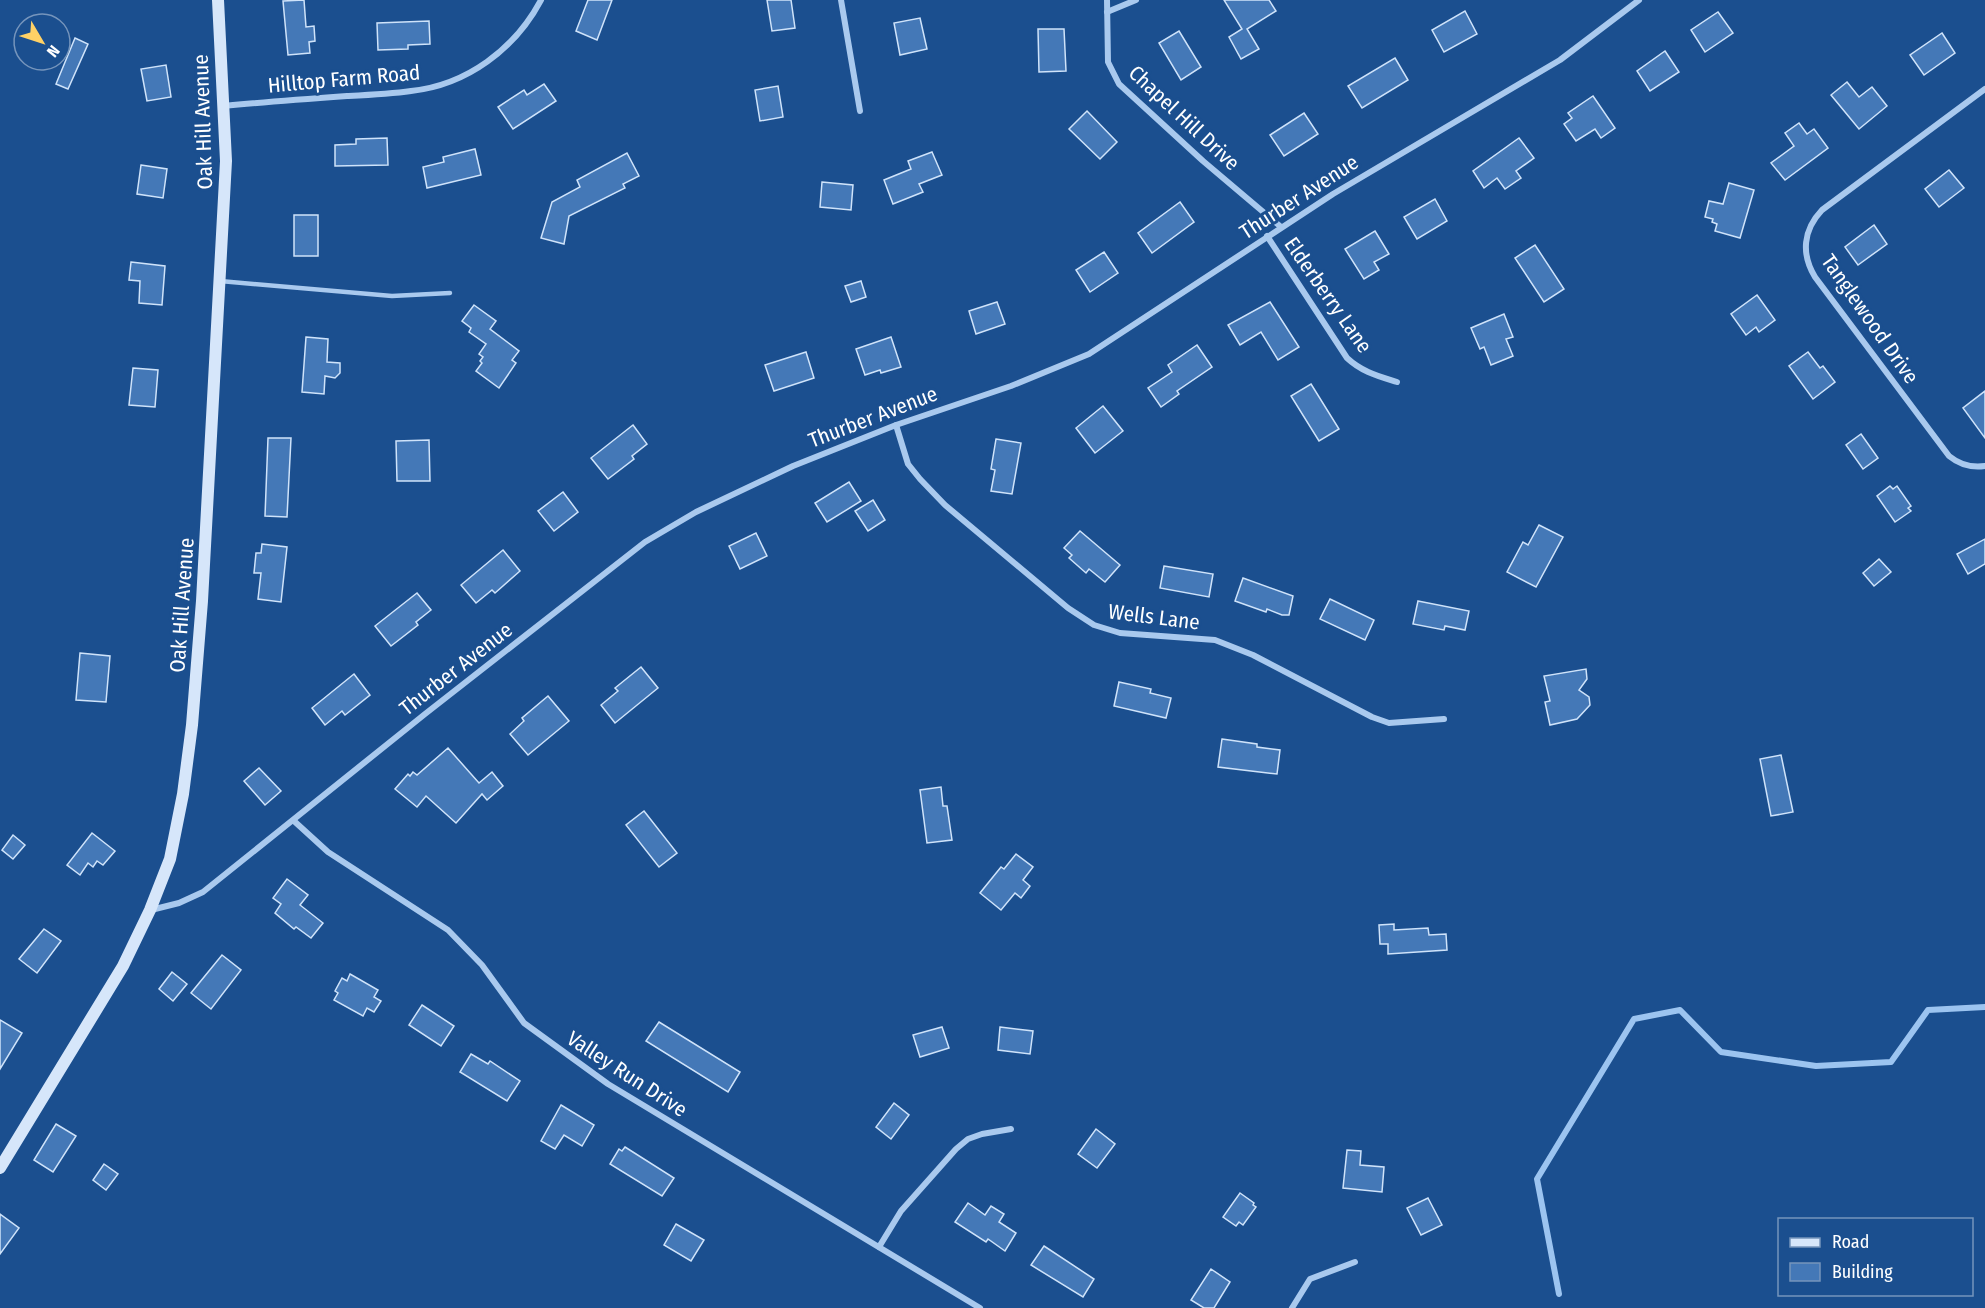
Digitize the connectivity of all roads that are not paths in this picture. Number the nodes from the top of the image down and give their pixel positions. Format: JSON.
{"nodes":[{"id":1,"x":218,"y":0,"type":"edge"},
{"id":2,"x":541,"y":0,"type":"edge"},
{"id":3,"x":841,"y":0,"type":"edge"},
{"id":4,"x":1107,"y":0,"type":"edge"},
{"id":5,"x":1136,"y":0,"type":"edge"},
{"id":6,"x":1639,"y":0,"type":"edge"},
{"id":7,"x":1107,"y":12,"type":"junction"},
{"id":8,"x":1985,"y":89,"type":"edge"},
{"id":9,"x":223,"y":106,"type":"junction"},
{"id":10,"x":860,"y":111,"type":"dead end"},
{"id":11,"x":1281,"y":227,"type":"junction"},
{"id":12,"x":1267,"y":236,"type":"junction"},
{"id":13,"x":220,"y":281,"type":"junction"},
{"id":14,"x":450,"y":293,"type":"dead end"},
{"id":15,"x":1397,"y":382,"type":"dead end"},
{"id":16,"x":896,"y":424,"type":"junction"},
{"id":17,"x":1985,"y":466,"type":"edge"},
{"id":18,"x":1444,"y":719,"type":"dead end"},
{"id":19,"x":294,"y":821,"type":"junction"},
{"id":20,"x":150,"y":910,"type":"junction"},
{"id":21,"x":1011,"y":1129,"type":"dead end"},
{"id":22,"x":0,"y":1168,"type":"edge"},
{"id":23,"x":879,"y":1247,"type":"junction"},
{"id":24,"x":1355,"y":1262,"type":"dead end"},
{"id":25,"x":980,"y":1308,"type":"edge"},
{"id":26,"x":1292,"y":1308,"type":"edge"}],
"edges":[{"from":1,"to":9,"type":"main road","name":"Oak Hill Avenue"},
{"from":2,"to":9,"type":"street","name":"Hilltop Farm Road"},
{"from":3,"to":10,"type":"street"},
{"from":4,"to":7,"type":"street","name":"Chapel Hill Drive"},
{"from":5,"to":7,"type":"street"},
{"from":6,"to":11,"type":"street","name":"Thurber Avenue"},
{"from":7,"to":11,"type":"street","name":"Chapel Hill Drive"},
{"from":8,"to":17,"type":"street","name":"Tanglewood Drive"},
{"from":9,"to":13,"type":"main road","name":"Oak Hill Avenue"},
{"from":11,"to":12,"type":"street","name":"Thurber Avenue"},
{"from":12,"to":15,"type":"street","name":"Elderberry Lane"},
{"from":12,"to":16,"type":"street","name":"Thurber Avenue"},
{"from":13,"to":14,"type":"lane"},
{"from":13,"to":20,"type":"main road","name":"Oak Hill Avenue"},
{"from":16,"to":18,"type":"street","name":"Wells Lane"},
{"from":16,"to":19,"type":"street","name":"Thurber Avenue"},
{"from":19,"to":20,"type":"street","name":"Thurber Avenue"},
{"from":19,"to":23,"type":"street","name":"Valley Run Drive"},
{"from":20,"to":22,"type":"main road","name":"Oak Hill Avenue"},
{"from":21,"to":23,"type":"street"},
{"from":23,"to":25,"type":"street","name":"Valley Run Drive"},
{"from":24,"to":26,"type":"street"}]}
